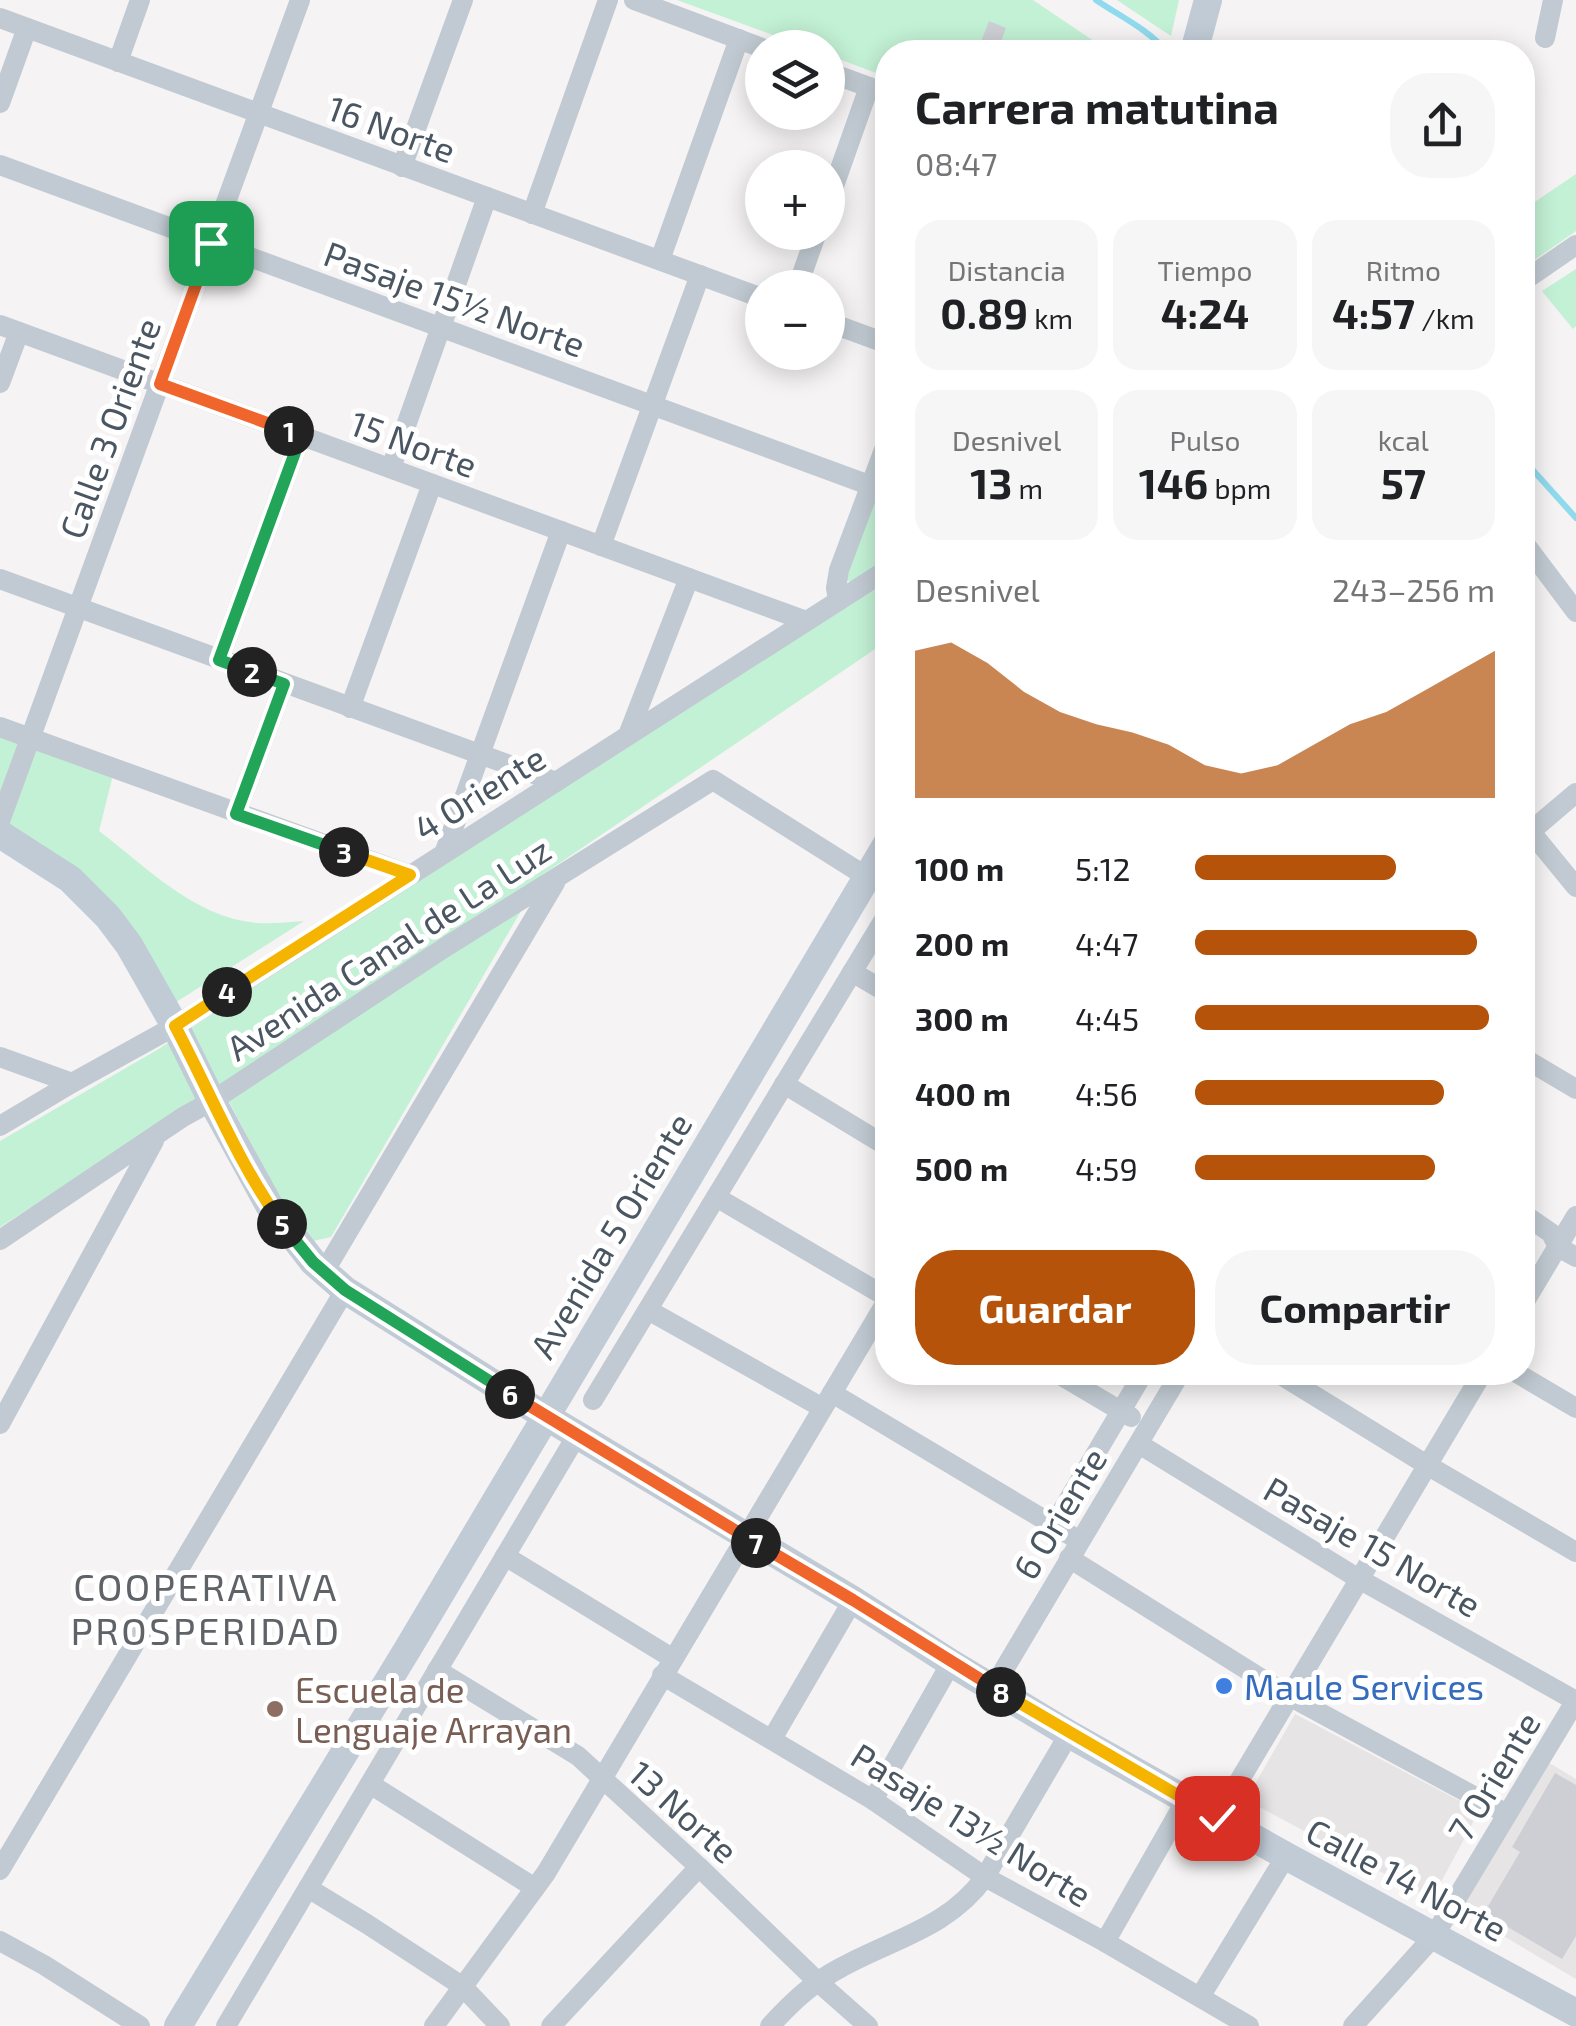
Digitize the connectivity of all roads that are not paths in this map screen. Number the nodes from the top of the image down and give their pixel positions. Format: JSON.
{"nodes":[{"id":1,"x":140,"y":0,"type":"edge"},
{"id":2,"x":300,"y":0,"type":"edge"},
{"id":3,"x":463,"y":0,"type":"edge"},
{"id":4,"x":608,"y":0,"type":"edge"},
{"id":5,"x":634,"y":0,"type":"edge"},
{"id":6,"x":1208,"y":0,"type":"edge"},
{"id":7,"x":1553,"y":0,"type":"edge"},
{"id":8,"x":0,"y":18,"type":"edge"},
{"id":9,"x":28,"y":28,"type":"junction"},
{"id":10,"x":1545,"y":38,"type":"dead end"},
{"id":11,"x":738,"y":39,"type":"junction"},
{"id":12,"x":1197,"y":40,"type":"edge"},
{"id":13,"x":745,"y":42,"type":"edge"},
{"id":14,"x":118,"y":62,"type":"junction"},
{"id":15,"x":845,"y":78,"type":"edge"},
{"id":16,"x":875,"y":89,"type":"edge"},
{"id":17,"x":875,"y":97,"type":"edge"},
{"id":18,"x":0,"y":103,"type":"edge"},
{"id":19,"x":258,"y":114,"type":"junction"},
{"id":20,"x":0,"y":165,"type":"edge"},
{"id":21,"x":845,"y":165,"type":"edge"},
{"id":22,"x":402,"y":166,"type":"junction"},
{"id":23,"x":487,"y":198,"type":"junction"},
{"id":24,"x":532,"y":214,"type":"junction"},
{"id":25,"x":211,"y":243,"type":"junction"},
{"id":26,"x":1576,"y":245,"type":"edge"},
{"id":27,"x":660,"y":260,"type":"junction"},
{"id":28,"x":1535,"y":273,"type":"edge"},
{"id":29,"x":700,"y":276,"type":"junction"},
{"id":30,"x":745,"y":292,"type":"edge"},
{"id":31,"x":441,"y":328,"type":"junction"},
{"id":32,"x":845,"y":328,"type":"edge"},
{"id":33,"x":10,"y":329,"type":"edge"},
{"id":34,"x":875,"y":339,"type":"edge"},
{"id":35,"x":0,"y":383,"type":"edge"},
{"id":36,"x":160,"y":384,"type":"junction"},
{"id":37,"x":652,"y":406,"type":"junction"},
{"id":38,"x":301,"y":436,"type":"junction"},
{"id":39,"x":391,"y":468,"type":"junction"},
{"id":40,"x":432,"y":484,"type":"junction"},
{"id":41,"x":875,"y":488,"type":"edge"},
{"id":42,"x":875,"y":497,"type":"edge"},
{"id":43,"x":561,"y":531,"type":"junction"},
{"id":44,"x":600,"y":546,"type":"junction"},
{"id":45,"x":1535,"y":557,"type":"edge"},
{"id":46,"x":875,"y":577,"type":"edge"},
{"id":47,"x":690,"y":578,"type":"junction"},
{"id":48,"x":0,"y":579,"type":"edge"},
{"id":49,"x":838,"y":601,"type":"junction"},
{"id":50,"x":78,"y":608,"type":"junction"},
{"id":51,"x":1576,"y":612,"type":"edge"},
{"id":52,"x":806,"y":621,"type":"junction"},
{"id":53,"x":219,"y":660,"type":"junction"},
{"id":54,"x":284,"y":684,"type":"junction"},
{"id":55,"x":350,"y":708,"type":"junction"},
{"id":56,"x":0,"y":727,"type":"edge"},
{"id":57,"x":628,"y":735,"type":"junction"},
{"id":58,"x":30,"y":738,"type":"junction"},
{"id":59,"x":480,"y":756,"type":"junction"},
{"id":60,"x":556,"y":782,"type":"junction"},
{"id":61,"x":1576,"y":793,"type":"edge"},
{"id":62,"x":236,"y":814,"type":"junction"},
{"id":63,"x":0,"y":821,"type":"edge"},
{"id":64,"x":1535,"y":821,"type":"edge"},
{"id":65,"x":0,"y":834,"type":"edge"},
{"id":66,"x":1535,"y":836,"type":"edge"},
{"id":67,"x":445,"y":851,"type":"junction"},
{"id":68,"x":875,"y":863,"type":"edge"},
{"id":69,"x":410,"y":875,"type":"junction"},
{"id":70,"x":558,"y":876,"type":"junction"},
{"id":71,"x":866,"y":877,"type":"junction"},
{"id":72,"x":1576,"y":887,"type":"edge"},
{"id":73,"x":875,"y":935,"type":"edge"},
{"id":74,"x":852,"y":972,"type":"junction"},
{"id":75,"x":875,"y":985,"type":"edge"},
{"id":76,"x":175,"y":1026,"type":"junction"},
{"id":77,"x":0,"y":1057,"type":"edge"},
{"id":78,"x":1535,"y":1065,"type":"edge"},
{"id":79,"x":72,"y":1082,"type":"junction"},
{"id":80,"x":784,"y":1084,"type":"junction"},
{"id":81,"x":1576,"y":1089,"type":"edge"},
{"id":82,"x":212,"y":1101,"type":"junction"},
{"id":83,"x":0,"y":1126,"type":"edge"},
{"id":84,"x":156,"y":1136,"type":"junction"},
{"id":85,"x":875,"y":1139,"type":"edge"},
{"id":86,"x":716,"y":1196,"type":"junction"},
{"id":87,"x":1576,"y":1216,"type":"edge"},
{"id":88,"x":1535,"y":1222,"type":"edge"},
{"id":89,"x":0,"y":1240,"type":"edge"},
{"id":90,"x":1567,"y":1252,"type":"edge"},
{"id":91,"x":335,"y":1281,"type":"junction"},
{"id":92,"x":1535,"y":1290,"type":"edge"},
{"id":93,"x":875,"y":1291,"type":"edge"},
{"id":94,"x":648,"y":1310,"type":"junction"},
{"id":95,"x":875,"y":1320,"type":"edge"},
{"id":96,"x":1535,"y":1384,"type":"edge"},
{"id":97,"x":1077,"y":1385,"type":"edge"},
{"id":98,"x":1136,"y":1385,"type":"edge"},
{"id":99,"x":1173,"y":1385,"type":"edge"},
{"id":100,"x":1297,"y":1385,"type":"edge"},
{"id":101,"x":1474,"y":1385,"type":"edge"},
{"id":102,"x":593,"y":1400,"type":"dead end"},
{"id":103,"x":826,"y":1400,"type":"junction"},
{"id":104,"x":1576,"y":1408,"type":"edge"},
{"id":105,"x":1121,"y":1411,"type":"junction"},
{"id":106,"x":546,"y":1416,"type":"junction"},
{"id":107,"x":0,"y":1424,"type":"edge"},
{"id":108,"x":577,"y":1435,"type":"junction"},
{"id":109,"x":1144,"y":1436,"type":"junction"},
{"id":110,"x":1427,"y":1465,"type":"junction"},
{"id":111,"x":1053,"y":1526,"type":"junction"},
{"id":112,"x":745,"y":1537,"type":"junction"},
{"id":113,"x":1075,"y":1550,"type":"junction"},
{"id":114,"x":1576,"y":1552,"type":"edge"},
{"id":115,"x":505,"y":1556,"type":"junction"},
{"id":116,"x":1359,"y":1579,"type":"junction"},
{"id":117,"x":853,"y":1600,"type":"junction"},
{"id":118,"x":951,"y":1663,"type":"junction"},
{"id":119,"x":667,"y":1666,"type":"junction"},
{"id":120,"x":437,"y":1670,"type":"junction"},
{"id":121,"x":993,"y":1688,"type":"junction"},
{"id":122,"x":1289,"y":1696,"type":"junction"},
{"id":123,"x":1576,"y":1700,"type":"edge"},
{"id":124,"x":1070,"y":1734,"type":"junction"},
{"id":125,"x":772,"y":1739,"type":"junction"},
{"id":126,"x":600,"y":1779,"type":"junction"},
{"id":127,"x":370,"y":1784,"type":"junction"},
{"id":128,"x":872,"y":1800,"type":"junction"},
{"id":129,"x":1186,"y":1800,"type":"junction"},
{"id":130,"x":1508,"y":1814,"type":"junction"},
{"id":131,"x":1217,"y":1818,"type":"junction"},
{"id":132,"x":1286,"y":1856,"type":"junction"},
{"id":133,"x":699,"y":1867,"type":"junction"},
{"id":134,"x":0,"y":1870,"type":"edge"},
{"id":135,"x":986,"y":1877,"type":"junction"},
{"id":136,"x":308,"y":1888,"type":"junction"},
{"id":137,"x":535,"y":1888,"type":"junction"},
{"id":138,"x":1434,"y":1936,"type":"junction"},
{"id":139,"x":0,"y":1941,"type":"edge"},
{"id":140,"x":1104,"y":1942,"type":"junction"},
{"id":141,"x":817,"y":1981,"type":"junction"},
{"id":142,"x":462,"y":1986,"type":"junction"},
{"id":143,"x":1200,"y":1996,"type":"junction"},
{"id":144,"x":1576,"y":2013,"type":"edge"},
{"id":145,"x":140,"y":2026,"type":"edge"},
{"id":146,"x":178,"y":2026,"type":"edge"},
{"id":147,"x":226,"y":2026,"type":"edge"},
{"id":148,"x":434,"y":2026,"type":"edge"},
{"id":149,"x":500,"y":2026,"type":"edge"},
{"id":150,"x":550,"y":2026,"type":"edge"},
{"id":151,"x":770,"y":2026,"type":"edge"},
{"id":152,"x":868,"y":2026,"type":"edge"},
{"id":153,"x":1250,"y":2026,"type":"edge"},
{"id":154,"x":1353,"y":2026,"type":"edge"}],
"edges":[{"from":1,"to":14,"type":"street"},
{"from":2,"to":19,"type":"street","name":"Calle 3 Oriente"},
{"from":3,"to":22,"type":"street"},
{"from":4,"to":24,"type":"street"},
{"from":5,"to":11,"type":"street"},
{"from":6,"to":12,"type":"street"},
{"from":7,"to":10,"type":"street"},
{"from":8,"to":9,"type":"street","name":"16 Norte"},
{"from":9,"to":14,"type":"street","name":"16 Norte"},
{"from":9,"to":18,"type":"street"},
{"from":11,"to":13,"type":"street"},
{"from":11,"to":27,"type":"street"},
{"from":14,"to":19,"type":"street","name":"16 Norte"},
{"from":15,"to":16,"type":"street"},
{"from":17,"to":21,"type":"street"},
{"from":19,"to":22,"type":"street","name":"16 Norte"},
{"from":19,"to":25,"type":"street","name":"Calle 3 Oriente"},
{"from":20,"to":25,"type":"street","name":"Pasaje 15½ Norte"},
{"from":22,"to":23,"type":"street","name":"16 Norte"},
{"from":23,"to":24,"type":"street","name":"16 Norte"},
{"from":23,"to":31,"type":"street"},
{"from":24,"to":27,"type":"street","name":"16 Norte"},
{"from":25,"to":31,"type":"street","name":"Pasaje 15½ Norte"},
{"from":25,"to":36,"type":"street","name":"Calle 3 Oriente"},
{"from":26,"to":28,"type":"street"},
{"from":27,"to":29,"type":"street","name":"16 Norte"},
{"from":29,"to":30,"type":"street","name":"16 Norte"},
{"from":29,"to":37,"type":"street"},
{"from":31,"to":37,"type":"street","name":"Pasaje 15½ Norte"},
{"from":31,"to":39,"type":"street"},
{"from":32,"to":34,"type":"street"},
{"from":33,"to":35,"type":"street"},
{"from":33,"to":36,"type":"street","name":"15 Norte"},
{"from":36,"to":38,"type":"street","name":"15 Norte"},
{"from":36,"to":50,"type":"street","name":"Calle 3 Oriente"},
{"from":37,"to":41,"type":"street","name":"Pasaje 15½ Norte"},
{"from":37,"to":44,"type":"street"},
{"from":38,"to":39,"type":"street","name":"15 Norte"},
{"from":38,"to":53,"type":"street"},
{"from":39,"to":40,"type":"street","name":"15 Norte"},
{"from":40,"to":43,"type":"street","name":"15 Norte"},
{"from":40,"to":55,"type":"street"},
{"from":42,"to":49,"type":"street"},
{"from":43,"to":44,"type":"street","name":"15 Norte"},
{"from":43,"to":59,"type":"street"},
{"from":44,"to":47,"type":"street","name":"15 Norte"},
{"from":45,"to":51,"type":"street"},
{"from":46,"to":49,"type":"street","name":"4 Oriente"},
{"from":47,"to":52,"type":"street","name":"15 Norte"},
{"from":47,"to":57,"type":"street"},
{"from":48,"to":50,"type":"street"},
{"from":49,"to":52,"type":"street","name":"4 Oriente"},
{"from":50,"to":53,"type":"street"},
{"from":50,"to":58,"type":"street","name":"Calle 3 Oriente"},
{"from":52,"to":57,"type":"street","name":"4 Oriente"},
{"from":53,"to":54,"type":"street"},
{"from":54,"to":55,"type":"street"},
{"from":54,"to":62,"type":"street"},
{"from":55,"to":59,"type":"street"},
{"from":56,"to":58,"type":"street"},
{"from":57,"to":60,"type":"street","name":"4 Oriente"},
{"from":58,"to":62,"type":"street"},
{"from":58,"to":63,"type":"street","name":"Calle 3 Oriente"},
{"from":59,"to":60,"type":"street"},
{"from":59,"to":67,"type":"street"},
{"from":60,"to":67,"type":"street","name":"4 Oriente"},
{"from":61,"to":64,"type":"street"},
{"from":62,"to":69,"type":"street"},
{"from":65,"to":76,"type":"street","name":"Calle 14 Norte"},
{"from":66,"to":72,"type":"street"},
{"from":67,"to":69,"type":"street","name":"4 Oriente"},
{"from":68,"to":71,"type":"street","name":"Avenida 5 Oriente"},
{"from":69,"to":76,"type":"street","name":"4 Oriente"},
{"from":70,"to":71,"type":"street","name":"Avenida Canal de La Luz"},
{"from":70,"to":82,"type":"street","name":"Avenida Canal de La Luz"},
{"from":70,"to":91,"type":"street"},
{"from":71,"to":106,"type":"street","name":"Avenida 5 Oriente"},
{"from":73,"to":74,"type":"street"},
{"from":74,"to":75,"type":"street"},
{"from":74,"to":80,"type":"street"},
{"from":76,"to":79,"type":"street","name":"4 Oriente"},
{"from":76,"to":82,"type":"street","name":"Calle 14 Norte"},
{"from":77,"to":79,"type":"street"},
{"from":78,"to":81,"type":"street"},
{"from":79,"to":83,"type":"street","name":"4 Oriente"},
{"from":80,"to":85,"type":"street"},
{"from":80,"to":86,"type":"street"},
{"from":82,"to":84,"type":"street","name":"Avenida Canal de La Luz"},
{"from":82,"to":91,"type":"street","name":"Calle 14 Norte"},
{"from":84,"to":89,"type":"street","name":"Avenida Canal de La Luz"},
{"from":84,"to":107,"type":"street"},
{"from":86,"to":93,"type":"street"},
{"from":86,"to":94,"type":"street"},
{"from":87,"to":90,"type":"street"},
{"from":88,"to":90,"type":"street"},
{"from":90,"to":92,"type":"street"},
{"from":91,"to":106,"type":"street","name":"Calle 14 Norte"},
{"from":91,"to":134,"type":"street"},
{"from":94,"to":102,"type":"street"},
{"from":94,"to":103,"type":"street"},
{"from":95,"to":103,"type":"street"},
{"from":96,"to":104,"type":"street"},
{"from":97,"to":105,"type":"street","name":"Pasaje 15 Norte"},
{"from":98,"to":105,"type":"street","name":"6 Oriente"},
{"from":99,"to":109,"type":"street","name":"6 Oriente"},
{"from":100,"to":110,"type":"street"},
{"from":101,"to":110,"type":"street"},
{"from":103,"to":111,"type":"street"},
{"from":103,"to":112,"type":"street"},
{"from":105,"to":109,"type":"street","name":"Pasaje 15 Norte"},
{"from":105,"to":111,"type":"street","name":"6 Oriente"},
{"from":106,"to":108,"type":"street","name":"Calle 14 Norte"},
{"from":106,"to":146,"type":"street","name":"Avenida 5 Oriente"},
{"from":108,"to":112,"type":"street","name":"Calle 14 Norte"},
{"from":108,"to":115,"type":"street"},
{"from":109,"to":113,"type":"street","name":"6 Oriente"},
{"from":109,"to":116,"type":"street","name":"Pasaje 15 Norte"},
{"from":110,"to":114,"type":"street"},
{"from":110,"to":116,"type":"street"},
{"from":111,"to":113,"type":"street"},
{"from":112,"to":117,"type":"street","name":"Calle 14 Norte"},
{"from":112,"to":119,"type":"street"},
{"from":113,"to":121,"type":"street","name":"6 Oriente"},
{"from":113,"to":122,"type":"street"},
{"from":115,"to":119,"type":"street","name":"Pasaje 13½ Norte"},
{"from":115,"to":120,"type":"street"},
{"from":116,"to":122,"type":"street"},
{"from":116,"to":123,"type":"street","name":"Pasaje 15 Norte"},
{"from":117,"to":118,"type":"street","name":"Calle 14 Norte"},
{"from":117,"to":125,"type":"street"},
{"from":118,"to":121,"type":"street","name":"Calle 14 Norte"},
{"from":118,"to":128,"type":"street"},
{"from":119,"to":125,"type":"street","name":"Pasaje 13½ Norte"},
{"from":119,"to":126,"type":"street"},
{"from":120,"to":126,"type":"street","name":"13 Norte"},
{"from":120,"to":127,"type":"street"},
{"from":121,"to":124,"type":"street","name":"Calle 14 Norte"},
{"from":122,"to":130,"type":"street"},
{"from":122,"to":131,"type":"street"},
{"from":123,"to":130,"type":"street","name":"7 Oriente"},
{"from":124,"to":129,"type":"street","name":"Calle 14 Norte"},
{"from":124,"to":135,"type":"street"},
{"from":125,"to":128,"type":"street","name":"Pasaje 13½ Norte"},
{"from":126,"to":133,"type":"street","name":"13 Norte"},
{"from":126,"to":137,"type":"street"},
{"from":127,"to":136,"type":"street"},
{"from":127,"to":137,"type":"street"},
{"from":128,"to":135,"type":"street","name":"Pasaje 13½ Norte"},
{"from":129,"to":131,"type":"street","name":"Calle 14 Norte"},
{"from":129,"to":140,"type":"street"},
{"from":130,"to":138,"type":"street","name":"7 Oriente"},
{"from":131,"to":132,"type":"street","name":"Calle 14 Norte"},
{"from":132,"to":138,"type":"street","name":"Calle 14 Norte"},
{"from":132,"to":143,"type":"street"},
{"from":133,"to":141,"type":"street","name":"13 Norte"},
{"from":133,"to":150,"type":"street"},
{"from":135,"to":140,"type":"street","name":"Pasaje 13½ Norte"},
{"from":135,"to":141,"type":"street"},
{"from":136,"to":142,"type":"street"},
{"from":136,"to":147,"type":"street"},
{"from":137,"to":142,"type":"street"},
{"from":138,"to":144,"type":"street","name":"Calle 14 Norte"},
{"from":138,"to":154,"type":"street","name":"7 Oriente"},
{"from":139,"to":145,"type":"street"},
{"from":140,"to":143,"type":"street","name":"Pasaje 13½ Norte"},
{"from":141,"to":151,"type":"street"},
{"from":141,"to":152,"type":"street","name":"13 Norte"},
{"from":142,"to":148,"type":"street"},
{"from":142,"to":149,"type":"street"},
{"from":143,"to":153,"type":"street","name":"Pasaje 13½ Norte"}]}
